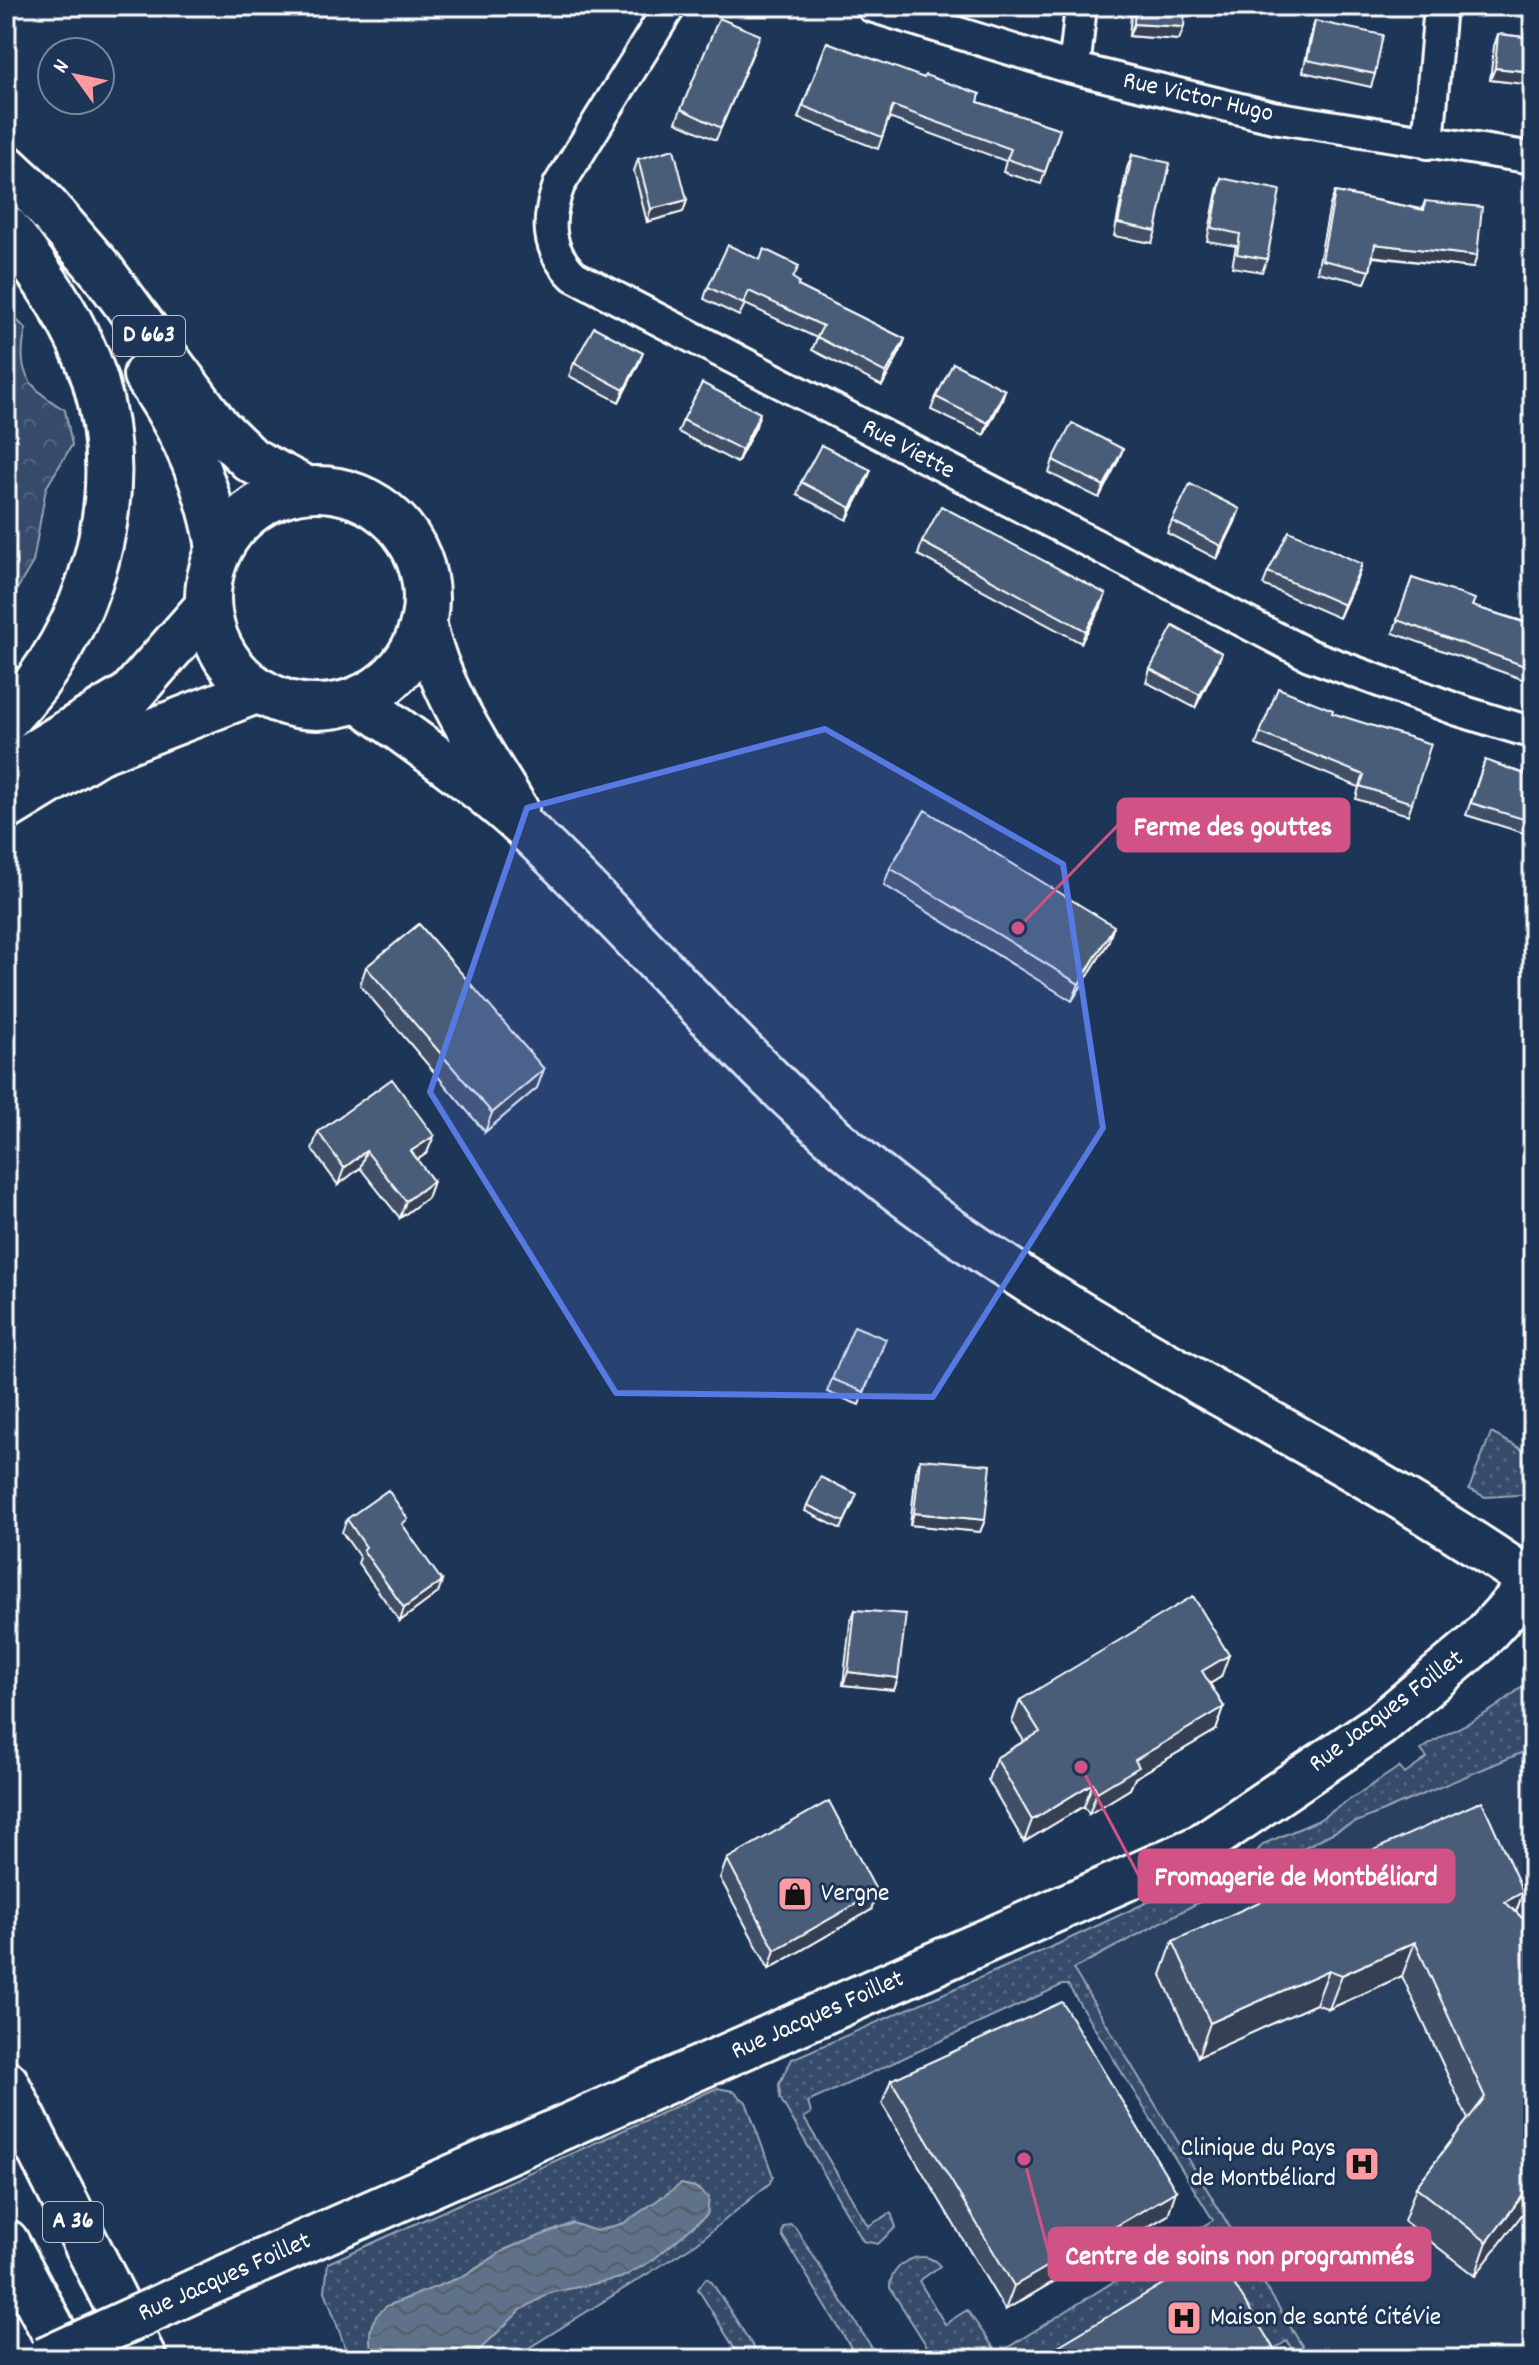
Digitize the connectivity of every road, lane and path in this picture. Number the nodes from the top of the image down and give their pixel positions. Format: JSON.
{"nodes":[{"id":1,"x":670,"y":6,"type":"edge"},
{"id":2,"x":871,"y":6,"type":"edge"},
{"id":3,"x":1081,"y":6,"type":"edge"},
{"id":4,"x":1440,"y":6,"type":"edge"},
{"id":5,"x":1068,"y":67,"type":"junction"},
{"id":6,"x":1428,"y":143,"type":"junction"},
{"id":7,"x":1533,"y":158,"type":"edge"},
{"id":8,"x":6,"y":167,"type":"edge"},
{"id":9,"x":6,"y":228,"type":"edge"},
{"id":10,"x":304,"y":488,"type":"junction"},
{"id":11,"x":219,"y":548,"type":"junction"},
{"id":12,"x":207,"y":607,"type":"junction"},
{"id":13,"x":424,"y":622,"type":"junction"},
{"id":14,"x":256,"y":691,"type":"junction"},
{"id":15,"x":358,"y":700,"type":"junction"},
{"id":16,"x":6,"y":719,"type":"edge"},
{"id":17,"x":1533,"y":733,"type":"edge"},
{"id":18,"x":6,"y":770,"type":"edge"},
{"id":19,"x":6,"y":808,"type":"edge"},
{"id":20,"x":532,"y":835,"type":"junction"},
{"id":21,"x":1533,"y":1582,"type":"edge"},
{"id":22,"x":6,"y":2083,"type":"edge"},
{"id":23,"x":6,"y":2242,"type":"edge"},
{"id":24,"x":45,"y":2359,"type":"edge"},
{"id":25,"x":68,"y":2359,"type":"edge"},
{"id":26,"x":144,"y":2359,"type":"edge"}],
"edges":[{"from":1,"to":17,"type":"street","name":"Rue Viette"},
{"from":2,"to":5,"type":"street","name":"Rue Victor Hugo"},
{"from":3,"to":5,"type":"street"},
{"from":4,"to":6,"type":"street"},
{"from":5,"to":6,"type":"street","name":"Rue Victor Hugo"},
{"from":6,"to":7,"type":"street","name":"Rue Victor Hugo"},
{"from":8,"to":10,"type":"main road","number":"D 663"},
{"from":9,"to":11,"type":"main road","number":"D 663"},
{"from":9,"to":16,"type":"main road"},
{"from":10,"to":11,"type":"main road"},
{"from":10,"to":13,"type":"main road"},
{"from":11,"to":12,"type":"main road"},
{"from":12,"to":14,"type":"main road"},
{"from":12,"to":18,"type":"main road"},
{"from":13,"to":15,"type":"main road"},
{"from":13,"to":20,"type":"main road"},
{"from":14,"to":15,"type":"main road"},
{"from":14,"to":19,"type":"main road"},
{"from":15,"to":20,"type":"main road"},
{"from":20,"to":21,"type":"main road"},
{"from":21,"to":24,"type":"main road","name":"Rue Jacques Foillet","bridge":true},
{"from":22,"to":26,"type":"main road","number":"A 36"},
{"from":23,"to":25,"type":"main road","number":"A 36"}]}
